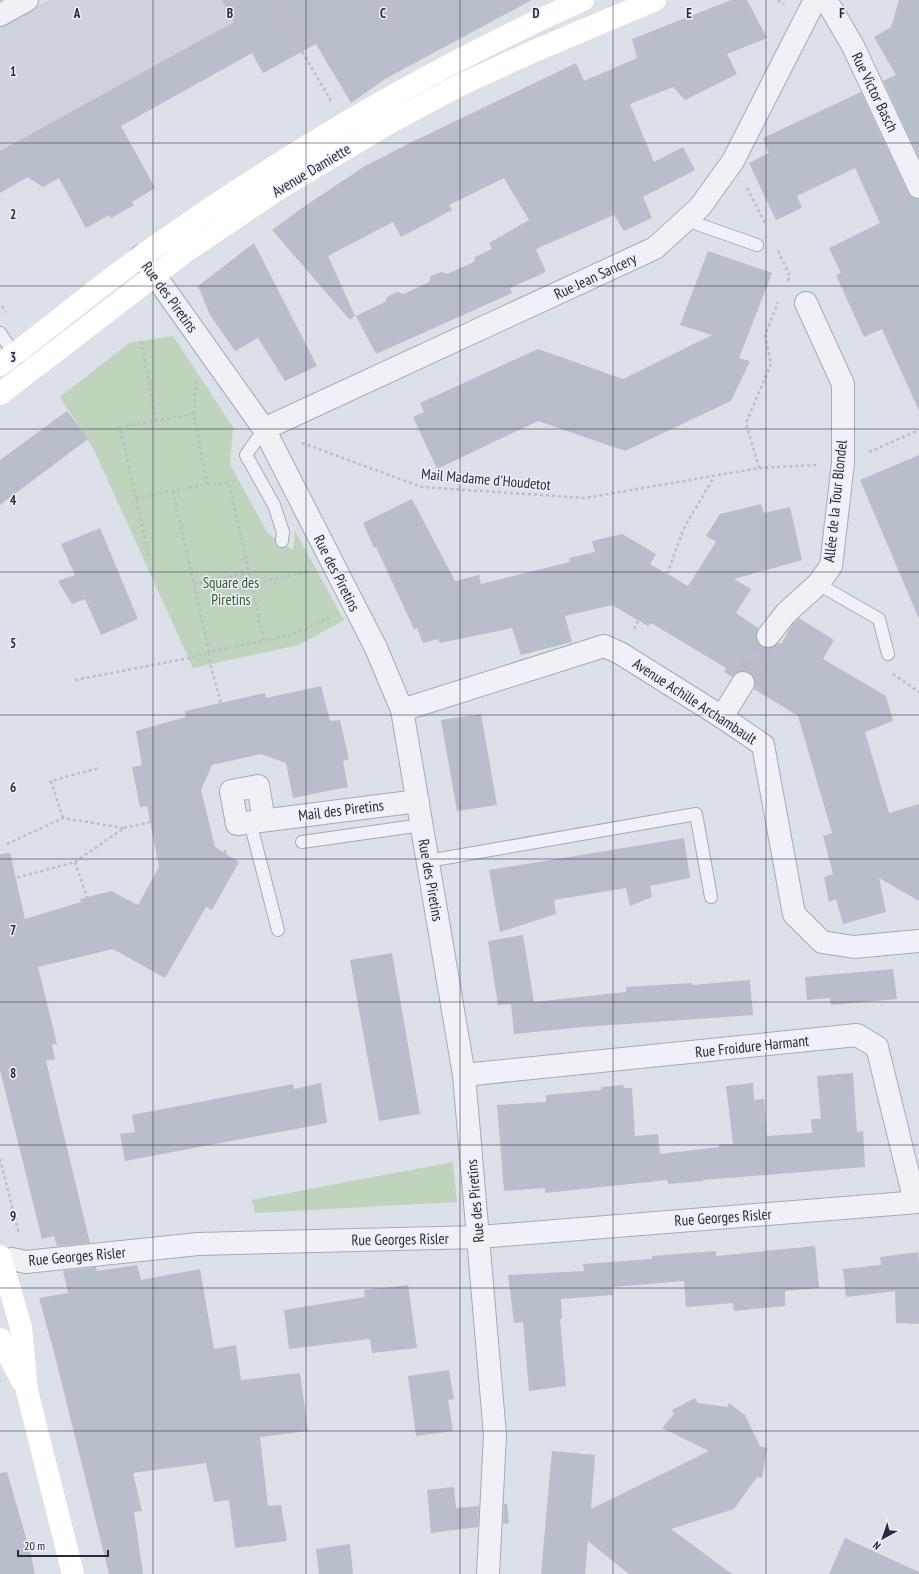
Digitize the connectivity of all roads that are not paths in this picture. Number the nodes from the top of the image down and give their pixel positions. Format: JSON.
{"nodes":[{"id":1,"x":27,"y":0,"type":"edge"},
{"id":2,"x":583,"y":0,"type":"edge"},
{"id":3,"x":655,"y":0,"type":"edge"},
{"id":4,"x":816,"y":0,"type":"edge"},
{"id":5,"x":826,"y":0,"type":"edge"},
{"id":6,"x":0,"y":15,"type":"edge"},
{"id":7,"x":919,"y":187,"type":"edge"},
{"id":8,"x":686,"y":220,"type":"junction"},
{"id":9,"x":757,"y":245,"type":"dead end"},
{"id":10,"x":141,"y":256,"type":"junction"},
{"id":11,"x":154,"y":275,"type":"junction"},
{"id":12,"x":806,"y":303,"type":"dead end"},
{"id":13,"x":0,"y":333,"type":"edge"},
{"id":14,"x":7,"y":360,"type":"edge"},
{"id":15,"x":27,"y":373,"type":"junction"},
{"id":16,"x":0,"y":394,"type":"edge"},
{"id":17,"x":264,"y":429,"type":"junction"},
{"id":18,"x":282,"y":541,"type":"dead end"},
{"id":19,"x":818,"y":584,"type":"junction"},
{"id":20,"x":768,"y":636,"type":"tunnel mouth"},
{"id":21,"x":888,"y":654,"type":"dead end"},
{"id":22,"x":743,"y":683,"type":"tunnel mouth"},
{"id":23,"x":402,"y":710,"type":"junction"},
{"id":24,"x":722,"y":717,"type":"junction"},
{"id":25,"x":418,"y":801,"type":"junction"},
{"id":26,"x":257,"y":821,"type":"joint"},
{"id":27,"x":422,"y":825,"type":"junction"},
{"id":28,"x":302,"y":842,"type":"dead end"},
{"id":29,"x":428,"y":861,"type":"junction"},
{"id":30,"x":711,"y":898,"type":"dead end"},
{"id":31,"x":278,"y":930,"type":"dead end"},
{"id":32,"x":919,"y":941,"type":"edge"},
{"id":33,"x":464,"y":1075,"type":"junction"},
{"id":34,"x":917,"y":1202,"type":"edge"},
{"id":35,"x":479,"y":1237,"type":"junction"},
{"id":36,"x":1,"y":1259,"type":"edge"},
{"id":37,"x":0,"y":1339,"type":"edge"},
{"id":38,"x":27,"y":1391,"type":"junction"},
{"id":39,"x":72,"y":1574,"type":"edge"},
{"id":40,"x":488,"y":1574,"type":"edge"}],
"edges":[{"from":1,"to":6,"type":"street"},
{"from":2,"to":10,"type":"main road","name":"Avenue Damiette"},
{"from":3,"to":11,"type":"main road","name":"Avenue Damiette"},
{"from":4,"to":8,"type":"street","name":"Rue Jean Sancery"},
{"from":5,"to":7,"type":"street","name":"Rue Victor Basch"},
{"from":8,"to":9,"type":"lane"},
{"from":8,"to":17,"type":"street","name":"Rue Jean Sancery"},
{"from":10,"to":11,"type":"street","name":"Rue des Piretins"},
{"from":10,"to":14,"type":"main road","name":"Avenue Damiette"},
{"from":11,"to":15,"type":"main road","name":"Avenue Damiette"},
{"from":11,"to":17,"type":"street","name":"Rue des Piretins"},
{"from":12,"to":19,"type":"street","name":"Allée de la Tour Blondel"},
{"from":13,"to":14,"type":"lane"},
{"from":14,"to":15,"type":"lane"},
{"from":15,"to":16,"type":"main road","name":"Avenue Damiette"},
{"from":17,"to":18,"type":"lane"},
{"from":17,"to":23,"type":"street","name":"Rue des Piretins"},
{"from":19,"to":20,"type":"street","name":"Allée de la Tour Blondel"},
{"from":19,"to":21,"type":"lane"},
{"from":22,"to":24,"type":"street"},
{"from":23,"to":24,"type":"street","name":"Avenue Achille Archambault"},
{"from":23,"to":25,"type":"street","name":"Rue des Piretins"},
{"from":24,"to":32,"type":"street","name":"Avenue Achille Archambault"},
{"from":25,"to":26,"type":"street","name":"Mail des Piretins"},
{"from":25,"to":27,"type":"street","name":"Rue des Piretins"},
{"from":26,"to":31,"type":"lane"},
{"from":27,"to":28,"type":"lane"},
{"from":27,"to":29,"type":"street","name":"Rue des Piretins"},
{"from":29,"to":30,"type":"lane"},
{"from":29,"to":33,"type":"street","name":"Rue des Piretins"},
{"from":33,"to":34,"type":"street","name":"Rue Froidure Harmant"},
{"from":33,"to":35,"type":"street","name":"Rue des Piretins"},
{"from":34,"to":35,"type":"street","name":"Rue Georges Risler"},
{"from":35,"to":36,"type":"street","name":"Rue Georges Risler"},
{"from":35,"to":40,"type":"street","name":"Rue des Piretins"},
{"from":36,"to":38,"type":"main road"},
{"from":37,"to":38,"type":"main road"},
{"from":38,"to":39,"type":"main road"}]}
